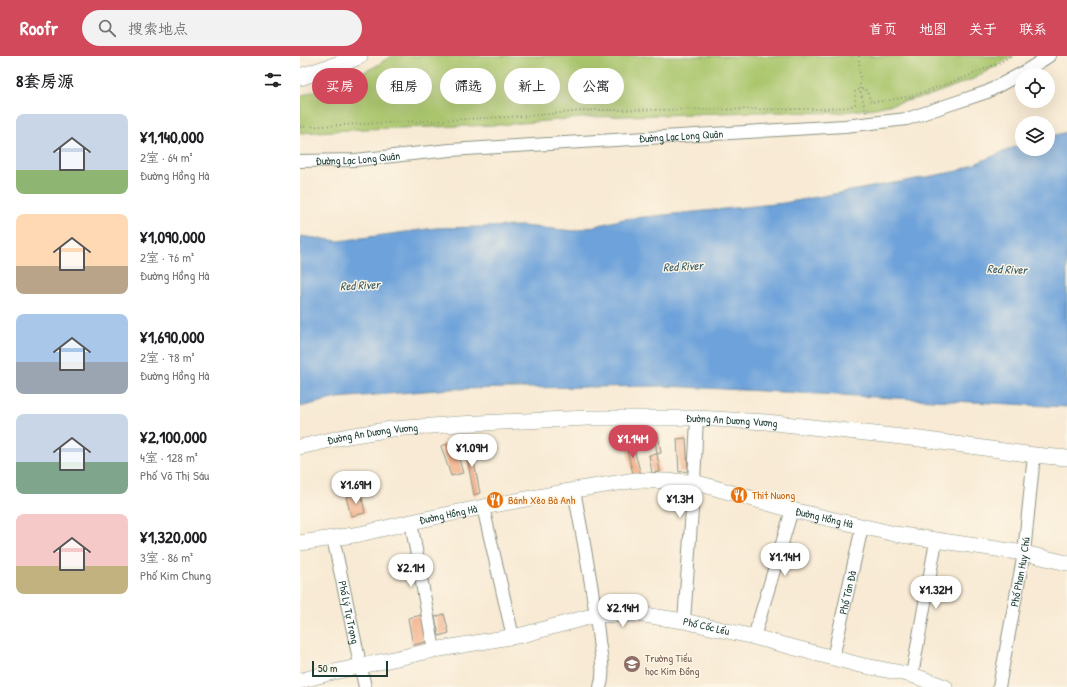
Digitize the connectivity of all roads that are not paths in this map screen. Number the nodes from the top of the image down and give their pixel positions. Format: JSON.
{"nodes":[{"id":1,"x":359,"y":56,"type":"edge"},
{"id":2,"x":1049,"y":56,"type":"edge"},
{"id":3,"x":300,"y":77,"type":"edge"},
{"id":4,"x":300,"y":162,"type":"edge"},
{"id":5,"x":697,"y":418,"type":"junction"},
{"id":6,"x":300,"y":447,"type":"edge"},
{"id":7,"x":1034,"y":455,"type":"junction"},
{"id":8,"x":1067,"y":458,"type":"edge"},
{"id":9,"x":694,"y":482,"type":"junction"},
{"id":10,"x":574,"y":490,"type":"junction"},
{"id":11,"x":483,"y":507,"type":"junction"},
{"id":12,"x":792,"y":510,"type":"junction"},
{"id":13,"x":411,"y":522,"type":"junction"},
{"id":14,"x":862,"y":527,"type":"junction"},
{"id":15,"x":333,"y":538,"type":"junction"},
{"id":16,"x":936,"y":541,"type":"junction"},
{"id":17,"x":300,"y":543,"type":"edge"},
{"id":18,"x":1024,"y":553,"type":"junction"},
{"id":19,"x":1067,"y":563,"type":"edge"},
{"id":20,"x":596,"y":615,"type":"junction"},
{"id":21,"x":684,"y":621,"type":"junction"},
{"id":22,"x":513,"y":637,"type":"junction"},
{"id":23,"x":754,"y":637,"type":"junction"},
{"id":24,"x":434,"y":650,"type":"junction"},
{"id":25,"x":833,"y":658,"type":"junction"},
{"id":26,"x":361,"y":666,"type":"junction"},
{"id":27,"x":912,"y":675,"type":"junction"},
{"id":28,"x":300,"y":681,"type":"edge"},
{"id":29,"x":365,"y":687,"type":"edge"},
{"id":30,"x":600,"y":687,"type":"edge"},
{"id":31,"x":945,"y":687,"type":"edge"},
{"id":32,"x":999,"y":687,"type":"edge"}],
"edges":[{"from":1,"to":3,"type":"main road"},
{"from":2,"to":4,"type":"street","name":"Đường Lạc Long Quân"},
{"from":5,"to":6,"type":"street","name":"Đường An Dương Vương"},
{"from":5,"to":7,"type":"street","name":"Đường An Dương Vương"},
{"from":5,"to":9,"type":"street"},
{"from":7,"to":8,"type":"street","name":"Đường An Dương Vương"},
{"from":7,"to":18,"type":"street","name":"Phố Phan Huy Chú"},
{"from":9,"to":10,"type":"street","name":"Đường Hồng Hà"},
{"from":9,"to":12,"type":"street","name":"Đường Hồng Hà"},
{"from":9,"to":21,"type":"street"},
{"from":10,"to":11,"type":"street","name":"Đường Hồng Hà"},
{"from":10,"to":20,"type":"street"},
{"from":11,"to":13,"type":"street","name":"Đường Hồng Hà"},
{"from":11,"to":22,"type":"street"},
{"from":12,"to":14,"type":"street","name":"Đường Hồng Hà"},
{"from":12,"to":23,"type":"street"},
{"from":13,"to":15,"type":"street","name":"Đường Hồng Hà"},
{"from":13,"to":24,"type":"street"},
{"from":14,"to":16,"type":"street","name":"Đường Hồng Hà"},
{"from":14,"to":25,"type":"street","name":"Phố Tản Đà"},
{"from":15,"to":17,"type":"street","name":"Đường Hồng Hà"},
{"from":15,"to":26,"type":"street","name":"Phố Lý Tự Trọng"},
{"from":16,"to":18,"type":"street","name":"Đường Hồng Hà"},
{"from":16,"to":27,"type":"street"},
{"from":18,"to":19,"type":"street","name":"Đường Hồng Hà"},
{"from":18,"to":32,"type":"street","name":"Phố Phan Huy Chú"},
{"from":20,"to":21,"type":"street","name":"Phố Cốc Lếu"},
{"from":20,"to":22,"type":"street","name":"Phố Cốc Lếu"},
{"from":20,"to":30,"type":"street"},
{"from":21,"to":23,"type":"street","name":"Phố Cốc Lếu"},
{"from":22,"to":24,"type":"street","name":"Phố Cốc Lếu"},
{"from":23,"to":25,"type":"street","name":"Phố Cốc Lếu"},
{"from":24,"to":26,"type":"street","name":"Phố Cốc Lếu"},
{"from":25,"to":27,"type":"street","name":"Phố Cốc Lếu"},
{"from":26,"to":28,"type":"street","name":"Phố Cốc Lếu"},
{"from":26,"to":29,"type":"street","name":"Phố Lý Tự Trọng"},
{"from":27,"to":31,"type":"street","name":"Phố Cốc Lếu"}]}
